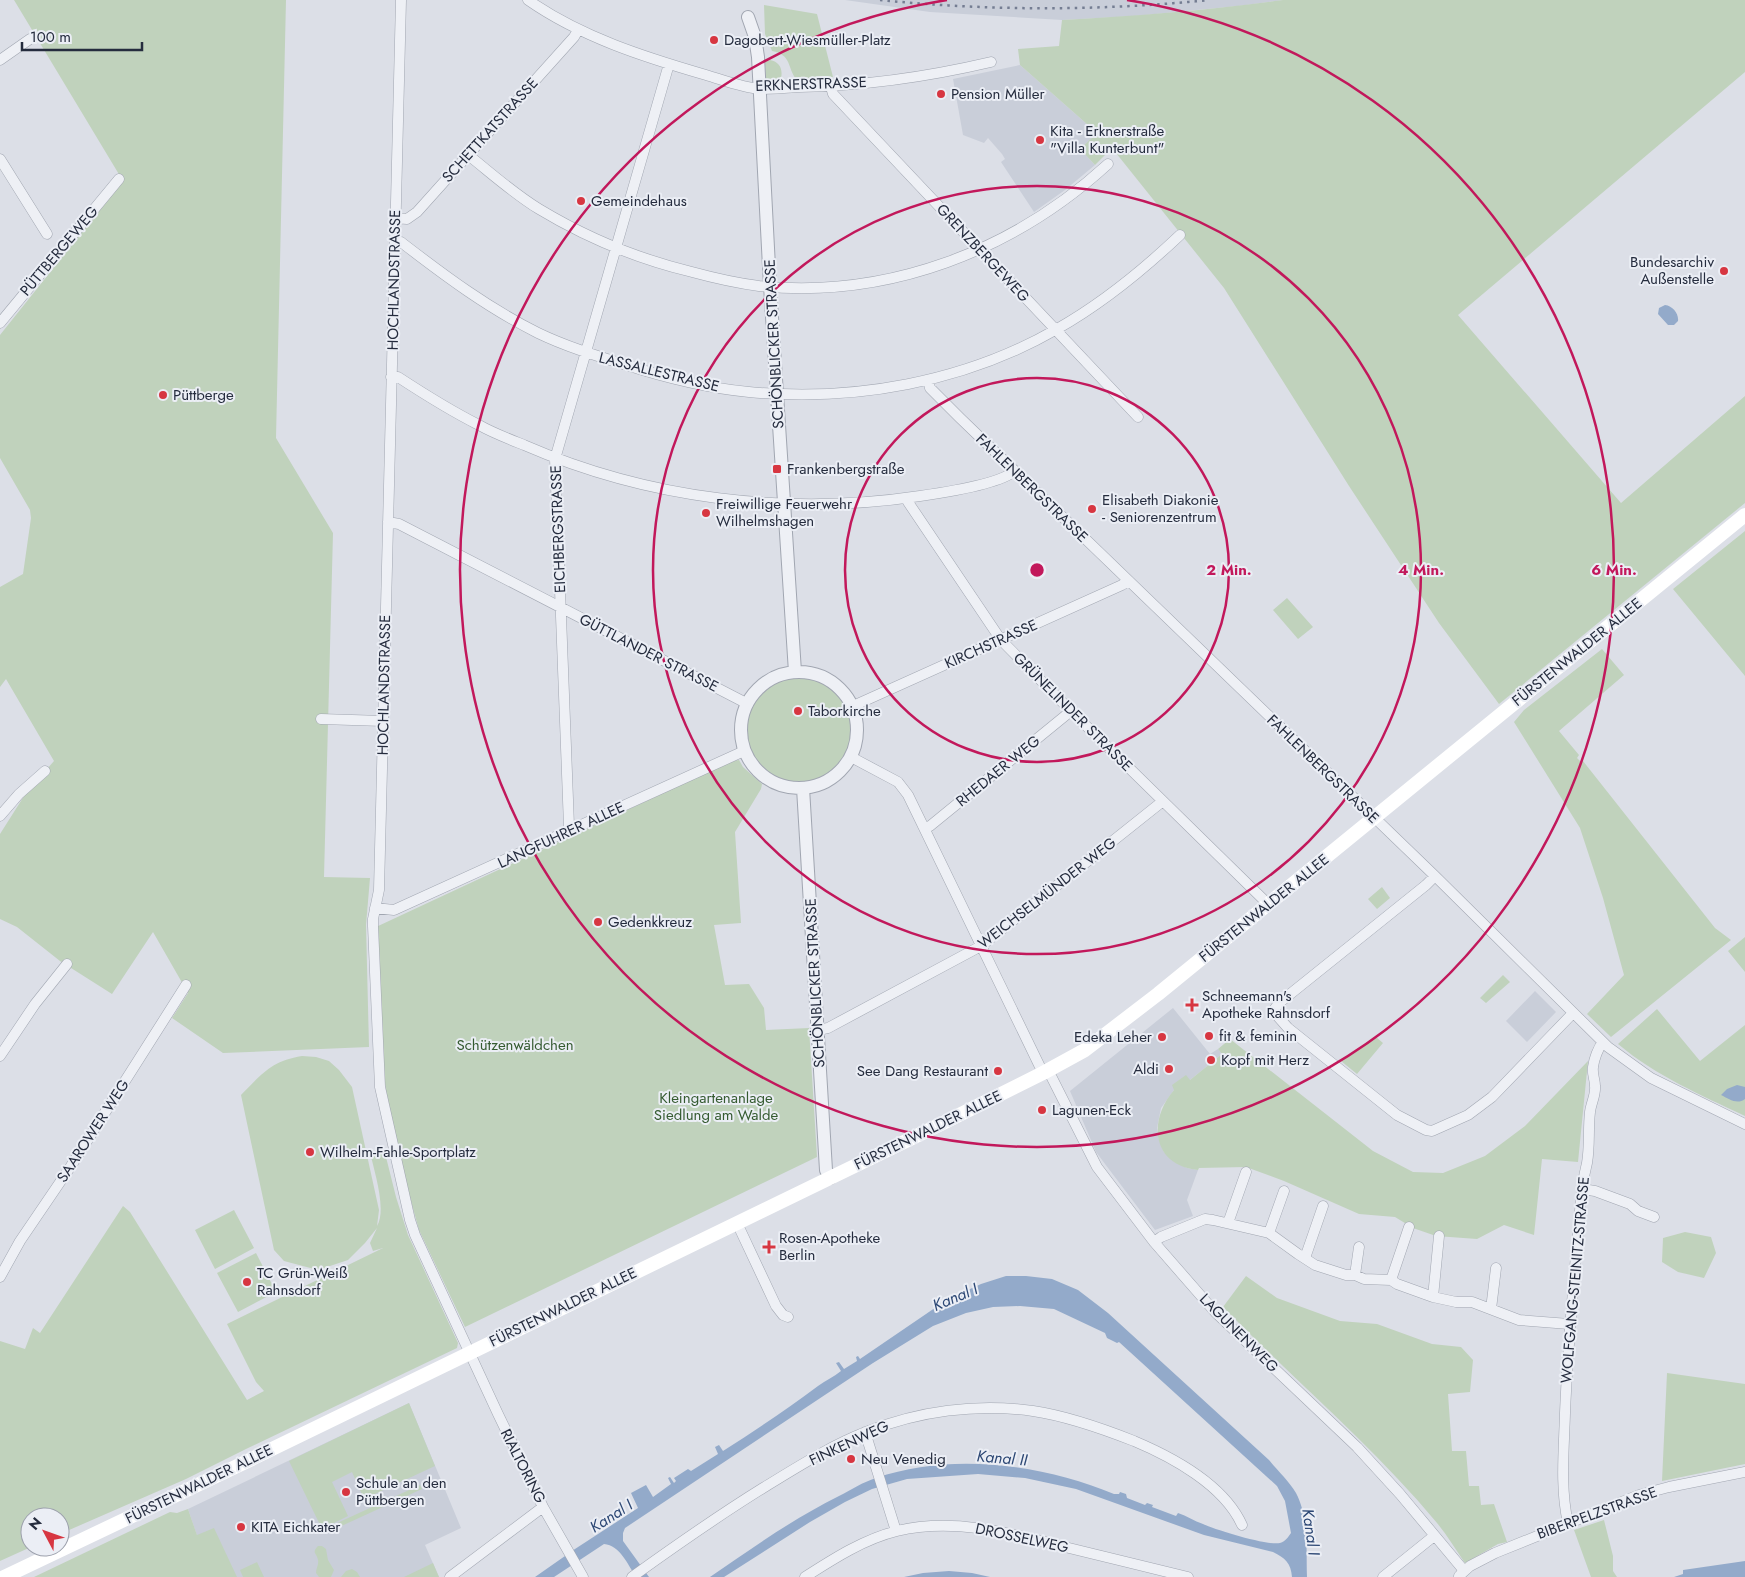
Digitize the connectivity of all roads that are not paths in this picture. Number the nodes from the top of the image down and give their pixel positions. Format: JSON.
{"nodes":[{"id":1,"x":401,"y":0,"type":"edge"},
{"id":2,"x":528,"y":0,"type":"edge"},
{"id":3,"x":748,"y":16,"type":"dead end"},
{"id":4,"x":578,"y":30,"type":"junction"},
{"id":5,"x":30,"y":39,"type":"dead end"},
{"id":6,"x":0,"y":60,"type":"edge"},
{"id":7,"x":991,"y":62,"type":"dead end"},
{"id":8,"x":669,"y":64,"type":"junction"},
{"id":9,"x":831,"y":87,"type":"junction"},
{"id":10,"x":760,"y":89,"type":"junction"},
{"id":11,"x":467,"y":154,"type":"junction"},
{"id":12,"x":0,"y":159,"type":"edge"},
{"id":13,"x":1108,"y":164,"type":"dead end"},
{"id":14,"x":119,"y":180,"type":"dead end"},
{"id":15,"x":395,"y":218,"type":"junction"},
{"id":16,"x":47,"y":234,"type":"dead end"},
{"id":17,"x":1180,"y":234,"type":"dead end"},
{"id":18,"x":395,"y":242,"type":"junction"},
{"id":19,"x":616,"y":248,"type":"junction"},
{"id":20,"x":980,"y":250,"type":"junction"},
{"id":21,"x":770,"y":286,"type":"junction"},
{"id":22,"x":0,"y":324,"type":"edge"},
{"id":23,"x":1055,"y":331,"type":"junction"},
{"id":24,"x":585,"y":353,"type":"junction"},
{"id":25,"x":391,"y":376,"type":"junction"},
{"id":26,"x":928,"y":380,"type":"junction"},
{"id":27,"x":777,"y":394,"type":"junction"},
{"id":28,"x":1138,"y":417,"type":"dead end"},
{"id":29,"x":555,"y":458,"type":"junction"},
{"id":30,"x":1014,"y":471,"type":"junction"},
{"id":31,"x":908,"y":498,"type":"junction"},
{"id":32,"x":784,"y":504,"type":"junction"},
{"id":33,"x":1745,"y":516,"type":"edge"},
{"id":34,"x":388,"y":522,"type":"junction"},
{"id":35,"x":1128,"y":581,"type":"junction"},
{"id":36,"x":560,"y":607,"type":"junction"},
{"id":37,"x":1001,"y":640,"type":"junction"},
{"id":38,"x":795,"y":672,"type":"junction"},
{"id":39,"x":748,"y":704,"type":"junction"},
{"id":40,"x":853,"y":706,"type":"junction"},
{"id":41,"x":1070,"y":711,"type":"junction"},
{"id":42,"x":321,"y":719,"type":"dead end"},
{"id":43,"x":383,"y":720,"type":"junction"},
{"id":44,"x":744,"y":751,"type":"junction"},
{"id":45,"x":852,"y":757,"type":"junction"},
{"id":46,"x":45,"y":771,"type":"dead end"},
{"id":47,"x":803,"y":788,"type":"junction"},
{"id":48,"x":1163,"y":801,"type":"junction"},
{"id":49,"x":0,"y":816,"type":"edge"},
{"id":50,"x":1374,"y":818,"type":"junction"},
{"id":51,"x":924,"y":828,"type":"junction"},
{"id":52,"x":570,"y":831,"type":"junction"},
{"id":53,"x":1435,"y":876,"type":"junction"},
{"id":54,"x":1268,"y":904,"type":"junction"},
{"id":55,"x":375,"y":908,"type":"junction"},
{"id":56,"x":981,"y":946,"type":"junction"},
{"id":57,"x":66,"y":964,"type":"dead end"},
{"id":58,"x":186,"y":985,"type":"dead end"},
{"id":59,"x":1573,"y":1013,"type":"junction"},
{"id":60,"x":818,"y":1030,"type":"junction"},
{"id":61,"x":1603,"y":1042,"type":"junction"},
{"id":62,"x":0,"y":1056,"type":"edge"},
{"id":63,"x":1046,"y":1072,"type":"junction"},
{"id":64,"x":1745,"y":1124,"type":"edge"},
{"id":65,"x":1246,"y":1172,"type":"dead end"},
{"id":66,"x":830,"y":1178,"type":"junction"},
{"id":67,"x":1582,"y":1189,"type":"junction"},
{"id":68,"x":1284,"y":1191,"type":"dead end"},
{"id":69,"x":1323,"y":1206,"type":"dead end"},
{"id":70,"x":1654,"y":1217,"type":"dead end"},
{"id":71,"x":737,"y":1223,"type":"junction"},
{"id":72,"x":1228,"y":1224,"type":"junction"},
{"id":73,"x":1409,"y":1227,"type":"dead end"},
{"id":74,"x":1269,"y":1233,"type":"junction"},
{"id":75,"x":1439,"y":1236,"type":"dead end"},
{"id":76,"x":1154,"y":1242,"type":"junction"},
{"id":77,"x":1359,"y":1247,"type":"dead end"},
{"id":78,"x":1306,"y":1258,"type":"junction"},
{"id":79,"x":1496,"y":1268,"type":"dead end"},
{"id":80,"x":1355,"y":1275,"type":"junction"},
{"id":81,"x":0,"y":1277,"type":"edge"},
{"id":82,"x":1391,"y":1280,"type":"junction"},
{"id":83,"x":1433,"y":1297,"type":"junction"},
{"id":84,"x":1491,"y":1308,"type":"junction"},
{"id":85,"x":788,"y":1317,"type":"dead end"},
{"id":86,"x":1569,"y":1324,"type":"junction"},
{"id":87,"x":469,"y":1353,"type":"junction"},
{"id":88,"x":865,"y":1432,"type":"junction"},
{"id":89,"x":1745,"y":1472,"type":"edge"},
{"id":90,"x":543,"y":1507,"type":"junction"},
{"id":91,"x":1568,"y":1523,"type":"junction"},
{"id":92,"x":1242,"y":1525,"type":"dead end"},
{"id":93,"x":896,"y":1531,"type":"junction"},
{"id":94,"x":1434,"y":1536,"type":"junction"},
{"id":95,"x":1460,"y":1575,"type":"edge"},
{"id":96,"x":4,"y":1577,"type":"edge"},
{"id":97,"x":450,"y":1577,"type":"edge"},
{"id":98,"x":582,"y":1577,"type":"edge"},
{"id":99,"x":632,"y":1577,"type":"edge"},
{"id":100,"x":805,"y":1577,"type":"edge"},
{"id":101,"x":1188,"y":1577,"type":"edge"},
{"id":102,"x":1384,"y":1577,"type":"edge"}],
"edges":[{"from":1,"to":15,"type":"street","name":"HOCHLANDSTRASSE"},
{"from":2,"to":4,"type":"street","name":"ERKNERSTRASSE"},
{"from":3,"to":10,"type":"street","name":"SCHÖNBLICKER STRASSE"},
{"from":4,"to":8,"type":"street","name":"ERKNERSTRASSE"},
{"from":4,"to":11,"type":"street","name":"SCHETTKATSTRASSE"},
{"from":5,"to":6,"type":"street"},
{"from":7,"to":9,"type":"street","name":"ERKNERSTRASSE"},
{"from":8,"to":10,"type":"street","name":"ERKNERSTRASSE"},
{"from":8,"to":19,"type":"street","name":"EICHBERGSTRASSE"},
{"from":9,"to":10,"type":"street","name":"ERKNERSTRASSE"},
{"from":9,"to":20,"type":"street","name":"GRENZBERGEWEG"},
{"from":10,"to":21,"type":"street","name":"SCHÖNBLICKER STRASSE"},
{"from":11,"to":15,"type":"street","name":"SCHETTKATSTRASSE"},
{"from":11,"to":19,"type":"street"},
{"from":12,"to":16,"type":"street"},
{"from":13,"to":20,"type":"street"},
{"from":14,"to":22,"type":"street","name":"PÜTTBERGEWEG"},
{"from":15,"to":18,"type":"street","name":"HOCHLANDSTRASSE"},
{"from":17,"to":23,"type":"street","name":"LASSALLESTRASSE"},
{"from":18,"to":24,"type":"street","name":"LASSALLESTRASSE"},
{"from":18,"to":25,"type":"street","name":"HOCHLANDSTRASSE"},
{"from":19,"to":21,"type":"street"},
{"from":19,"to":24,"type":"street","name":"EICHBERGSTRASSE"},
{"from":20,"to":21,"type":"street"},
{"from":20,"to":23,"type":"street","name":"GRENZBERGEWEG"},
{"from":21,"to":27,"type":"street","name":"SCHÖNBLICKER STRASSE"},
{"from":23,"to":26,"type":"street","name":"LASSALLESTRASSE"},
{"from":23,"to":28,"type":"street","name":"GRENZBERGEWEG"},
{"from":24,"to":27,"type":"street","name":"LASSALLESTRASSE"},
{"from":24,"to":29,"type":"street","name":"EICHBERGSTRASSE"},
{"from":25,"to":29,"type":"street"},
{"from":25,"to":34,"type":"street","name":"HOCHLANDSTRASSE"},
{"from":26,"to":27,"type":"street","name":"LASSALLESTRASSE"},
{"from":26,"to":30,"type":"street","name":"FAHLENBERGSTRASSE"},
{"from":27,"to":32,"type":"street","name":"SCHÖNBLICKER STRASSE"},
{"from":29,"to":32,"type":"street"},
{"from":29,"to":36,"type":"street","name":"EICHBERGSTRASSE"},
{"from":30,"to":31,"type":"street"},
{"from":30,"to":35,"type":"street","name":"FAHLENBERGSTRASSE"},
{"from":31,"to":32,"type":"street"},
{"from":31,"to":37,"type":"street","name":"GRÜNELINDER STRASSE"},
{"from":32,"to":38,"type":"street","name":"SCHÖNBLICKER STRASSE"},
{"from":33,"to":50,"type":"main road","name":"FÜRSTENWALDER ALLEE"},
{"from":34,"to":36,"type":"street","name":"GÜTTLANDER STRASSE"},
{"from":34,"to":43,"type":"street","name":"HOCHLANDSTRASSE"},
{"from":35,"to":37,"type":"street","name":"KIRCHSTRASSE"},
{"from":35,"to":50,"type":"street","name":"FAHLENBERGSTRASSE"},
{"from":36,"to":39,"type":"street","name":"GÜTTLANDER STRASSE"},
{"from":36,"to":52,"type":"street","name":"EICHBERGSTRASSE"},
{"from":37,"to":40,"type":"street","name":"KIRCHSTRASSE"},
{"from":37,"to":41,"type":"street","name":"GRÜNELINDER STRASSE"},
{"from":38,"to":39,"type":"street"},
{"from":38,"to":40,"type":"street"},
{"from":39,"to":44,"type":"street"},
{"from":40,"to":45,"type":"street"},
{"from":41,"to":48,"type":"street","name":"GRÜNELINDER STRASSE"},
{"from":41,"to":51,"type":"street","name":"RHEDAER WEG"},
{"from":42,"to":43,"type":"street"},
{"from":43,"to":55,"type":"street","name":"HOCHLANDSTRASSE"},
{"from":44,"to":47,"type":"street"},
{"from":44,"to":52,"type":"street","name":"LANGFUHRER ALLEE"},
{"from":45,"to":47,"type":"street"},
{"from":45,"to":51,"type":"street","name":"LAGUNENWEG"},
{"from":46,"to":49,"type":"street"},
{"from":47,"to":60,"type":"street","name":"SCHÖNBLICKER STRASSE"},
{"from":48,"to":54,"type":"street","name":"GRÜNELINDER STRASSE"},
{"from":48,"to":56,"type":"street","name":"WEICHSELMÜNDER WEG"},
{"from":50,"to":53,"type":"street","name":"FAHLENBERGSTRASSE"},
{"from":50,"to":54,"type":"main road","name":"FÜRSTENWALDER ALLEE"},
{"from":51,"to":56,"type":"street","name":"LAGUNENWEG"},
{"from":52,"to":55,"type":"street","name":"LANGFUHRER ALLEE"},
{"from":53,"to":59,"type":"street","name":"FAHLENBERGSTRASSE"},
{"from":53,"to":59,"type":"street"},
{"from":54,"to":63,"type":"main road","name":"FÜRSTENWALDER ALLEE"},
{"from":55,"to":87,"type":"street","name":"HOCHLANDSTRASSE"},
{"from":56,"to":60,"type":"street","name":"WEICHSELMÜNDER WEG"},
{"from":56,"to":63,"type":"street","name":"LAGUNENWEG"},
{"from":57,"to":62,"type":"street"},
{"from":58,"to":81,"type":"street","name":"SAAROWER WEG"},
{"from":59,"to":61,"type":"street","name":"FAHLENBERGSTRASSE"},
{"from":60,"to":66,"type":"street","name":"SCHÖNBLICKER STRASSE"},
{"from":61,"to":64,"type":"street","name":"FAHLENBERGSTRASSE"},
{"from":61,"to":67,"type":"street","name":"WOLFGANG-STEINITZ-STRASSE"},
{"from":63,"to":66,"type":"main road","name":"FÜRSTENWALDER ALLEE"},
{"from":63,"to":76,"type":"street","name":"LAGUNENWEG"},
{"from":65,"to":72,"type":"street"},
{"from":66,"to":71,"type":"main road","name":"FÜRSTENWALDER ALLEE"},
{"from":67,"to":70,"type":"street"},
{"from":67,"to":86,"type":"street","name":"WOLFGANG-STEINITZ-STRASSE"},
{"from":68,"to":74,"type":"street"},
{"from":69,"to":78,"type":"street"},
{"from":71,"to":85,"type":"street"},
{"from":71,"to":87,"type":"main road","name":"FÜRSTENWALDER ALLEE"},
{"from":72,"to":74,"type":"street"},
{"from":72,"to":76,"type":"street"},
{"from":73,"to":82,"type":"street"},
{"from":74,"to":78,"type":"street"},
{"from":75,"to":83,"type":"street"},
{"from":76,"to":94,"type":"street","name":"LAGUNENWEG"},
{"from":77,"to":80,"type":"street"},
{"from":78,"to":80,"type":"street"},
{"from":79,"to":84,"type":"street"},
{"from":80,"to":82,"type":"street"},
{"from":82,"to":83,"type":"street"},
{"from":83,"to":84,"type":"street"},
{"from":84,"to":86,"type":"street"},
{"from":86,"to":91,"type":"street","name":"WOLFGANG-STEINITZ-STRASSE"},
{"from":87,"to":90,"type":"street","name":"RIALTORING"},
{"from":87,"to":96,"type":"main road","name":"FÜRSTENWALDER ALLEE"},
{"from":88,"to":92,"type":"street","name":"FINKENWEG"},
{"from":88,"to":93,"type":"street"},
{"from":88,"to":99,"type":"street","name":"FINKENWEG"},
{"from":89,"to":91,"type":"street","name":"BIBERPELZSTRASSE"},
{"from":90,"to":97,"type":"street"},
{"from":90,"to":98,"type":"street","name":"RIALTORING"},
{"from":91,"to":95,"type":"street","name":"BIBERPELZSTRASSE"},
{"from":93,"to":100,"type":"street","name":"DROSSELWEG"},
{"from":93,"to":101,"type":"street","name":"DROSSELWEG"},
{"from":94,"to":95,"type":"street","name":"LAGUNENWEG"},
{"from":94,"to":102,"type":"street"}]}
